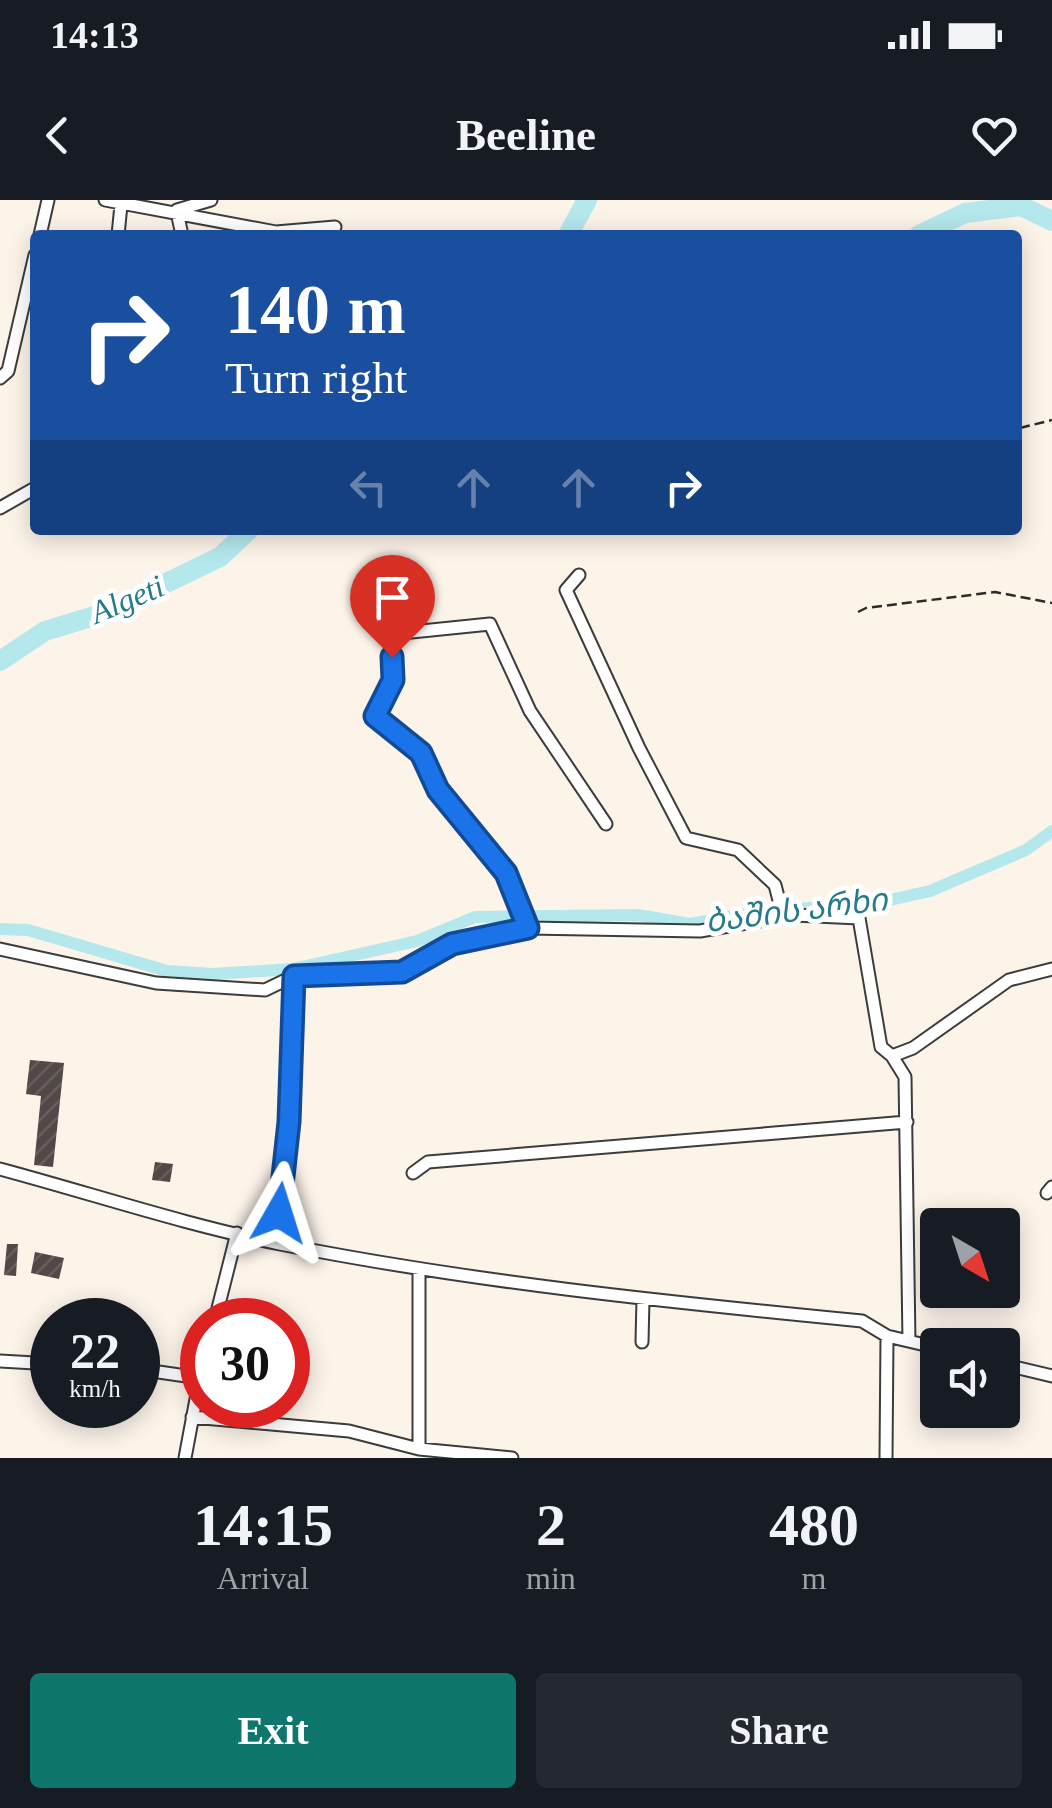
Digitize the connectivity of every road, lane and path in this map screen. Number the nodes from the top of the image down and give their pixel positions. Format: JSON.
{"nodes":[{"id":1,"x":48,"y":200,"type":"edge"},
{"id":2,"x":105,"y":200,"type":"edge"},
{"id":3,"x":211,"y":200,"type":"edge"},
{"id":4,"x":122,"y":205,"type":"junction"},
{"id":5,"x":175,"y":212,"type":"junction"},
{"id":6,"x":335,"y":227,"type":"dead end"},
{"id":7,"x":41,"y":230,"type":"edge"},
{"id":8,"x":119,"y":230,"type":"edge"},
{"id":9,"x":180,"y":230,"type":"edge"},
{"id":10,"x":266,"y":230,"type":"edge"},
{"id":11,"x":300,"y":230,"type":"edge"},
{"id":12,"x":30,"y":276,"type":"edge"},
{"id":13,"x":0,"y":378,"type":"edge"},
{"id":14,"x":1052,"y":420,"type":"edge"},
{"id":15,"x":1022,"y":428,"type":"edge"},
{"id":16,"x":30,"y":490,"type":"edge"},
{"id":17,"x":0,"y":508,"type":"edge"},
{"id":18,"x":579,"y":574,"type":"dead end"},
{"id":19,"x":1052,"y":603,"type":"edge"},
{"id":20,"x":858,"y":612,"type":"dead end"},
{"id":21,"x":606,"y":824,"type":"dead end"},
{"id":22,"x":783,"y":916,"type":"junction"},
{"id":23,"x":528,"y":928,"type":"junction"},
{"id":24,"x":0,"y":949,"type":"edge"},
{"id":25,"x":1052,"y":969,"type":"edge"},
{"id":26,"x":294,"y":976,"type":"junction"},
{"id":27,"x":892,"y":1056,"type":"junction"},
{"id":28,"x":907,"y":1122,"type":"junction"},
{"id":29,"x":0,"y":1170,"type":"edge"},
{"id":30,"x":414,"y":1174,"type":"dead end"},
{"id":31,"x":237,"y":1233,"type":"junction"},
{"id":32,"x":276,"y":1243,"type":"junction"},
{"id":33,"x":419,"y":1269,"type":"junction"},
{"id":34,"x":220,"y":1298,"type":"edge"},
{"id":35,"x":642,"y":1299,"type":"junction"},
{"id":36,"x":887,"y":1336,"type":"junction"},
{"id":37,"x":909,"y":1341,"type":"junction"},
{"id":38,"x":642,"y":1342,"type":"dead end"},
{"id":39,"x":920,"y":1344,"type":"edge"},
{"id":40,"x":0,"y":1361,"type":"edge"},
{"id":41,"x":30,"y":1363,"type":"edge"},
{"id":42,"x":1020,"y":1368,"type":"edge"},
{"id":43,"x":1052,"y":1376,"type":"edge"},
{"id":44,"x":310,"y":1427,"type":"edge"},
{"id":45,"x":190,"y":1428,"type":"edge"},
{"id":46,"x":419,"y":1449,"type":"junction"},
{"id":47,"x":184,"y":1458,"type":"edge"},
{"id":48,"x":512,"y":1458,"type":"edge"},
{"id":49,"x":886,"y":1458,"type":"edge"}],
"edges":[{"from":1,"to":7,"type":"street"},
{"from":2,"to":4,"type":"street"},
{"from":3,"to":5,"type":"street"},
{"from":4,"to":5,"type":"street"},
{"from":4,"to":8,"type":"street"},
{"from":5,"to":9,"type":"street"},
{"from":5,"to":10,"type":"street"},
{"from":6,"to":11,"type":"street"},
{"from":12,"to":13,"type":"street"},
{"from":14,"to":15,"type":"path"},
{"from":16,"to":17,"type":"street"},
{"from":18,"to":22,"type":"street"},
{"from":19,"to":20,"type":"path"},
{"from":21,"to":23,"type":"street"},
{"from":22,"to":23,"type":"street"},
{"from":22,"to":27,"type":"street"},
{"from":23,"to":26,"type":"street"},
{"from":24,"to":26,"type":"street"},
{"from":25,"to":27,"type":"street"},
{"from":26,"to":32,"type":"street"},
{"from":27,"to":28,"type":"street"},
{"from":28,"to":30,"type":"street"},
{"from":28,"to":37,"type":"street"},
{"from":29,"to":31,"type":"street"},
{"from":31,"to":32,"type":"street"},
{"from":31,"to":34,"type":"street"},
{"from":32,"to":33,"type":"street"},
{"from":33,"to":35,"type":"street"},
{"from":33,"to":46,"type":"street"},
{"from":35,"to":36,"type":"street"},
{"from":35,"to":38,"type":"street"},
{"from":36,"to":37,"type":"street"},
{"from":36,"to":49,"type":"street"},
{"from":37,"to":39,"type":"street"},
{"from":40,"to":41,"type":"street"},
{"from":42,"to":43,"type":"street"},
{"from":44,"to":46,"type":"street"},
{"from":45,"to":47,"type":"street"},
{"from":46,"to":48,"type":"street"}]}
